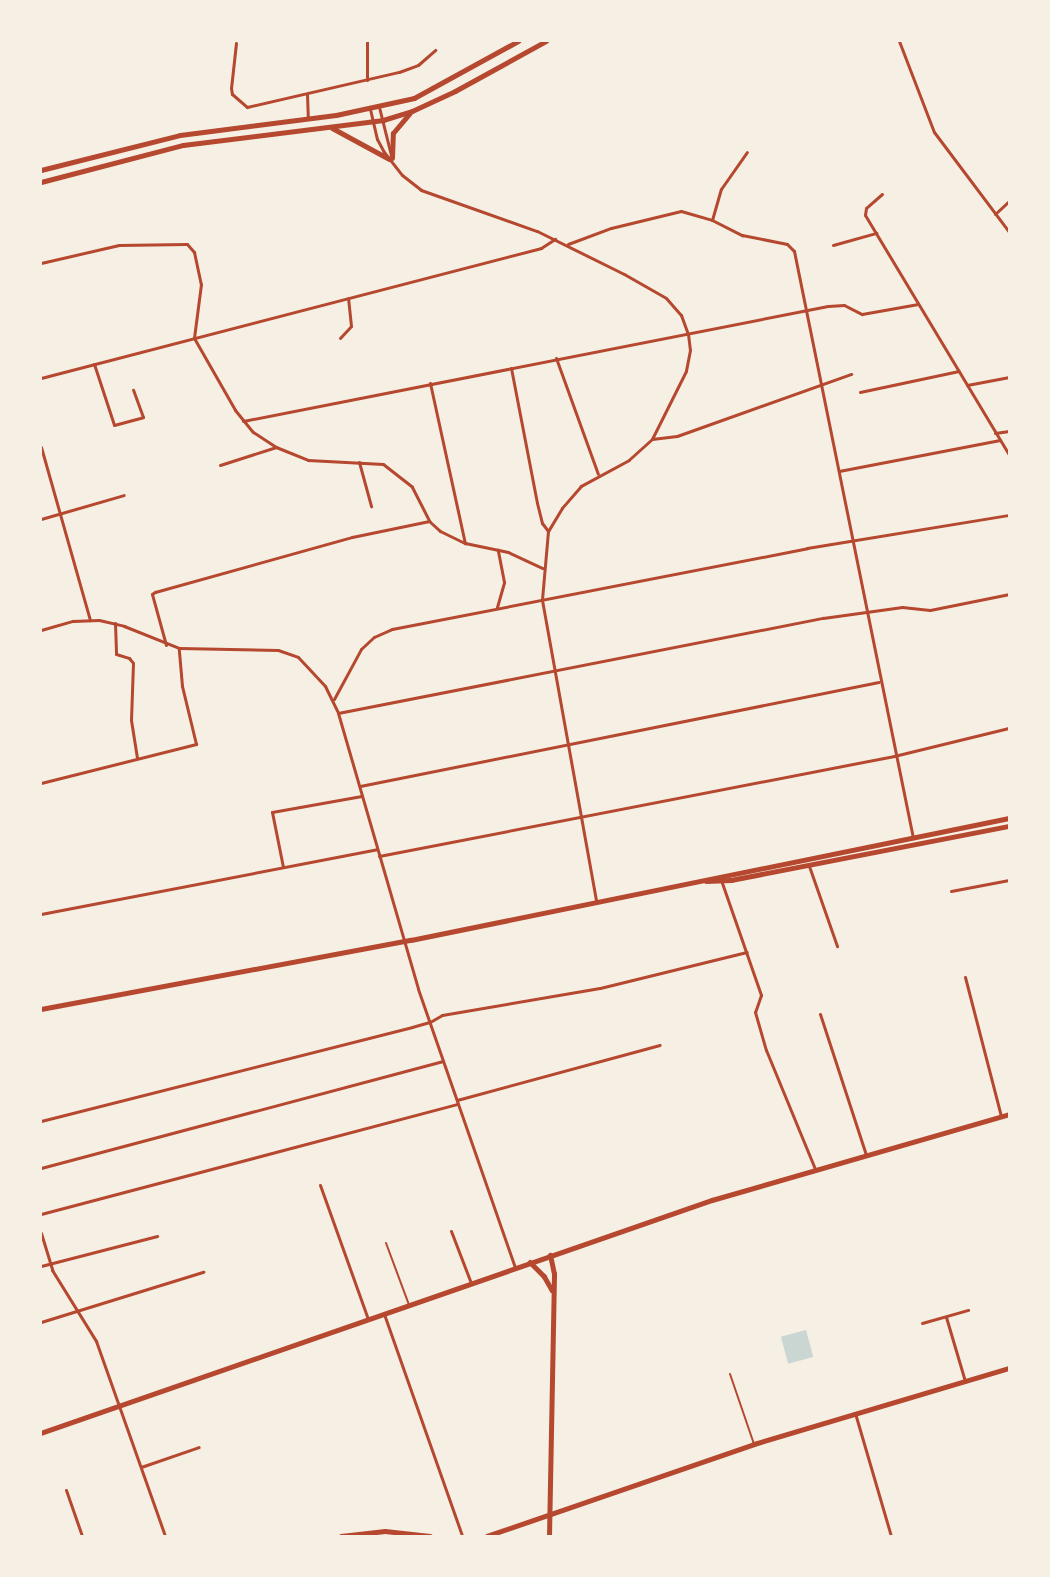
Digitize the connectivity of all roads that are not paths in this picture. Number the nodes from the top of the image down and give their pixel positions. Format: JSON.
{"nodes":[{"id":1,"x":368,"y":41,"type":"edge"},
{"id":2,"x":518,"y":41,"type":"edge"},
{"id":3,"x":546,"y":41,"type":"edge"},
{"id":4,"x":900,"y":41,"type":"edge"},
{"id":5,"x":236,"y":43,"type":"dead end"},
{"id":6,"x":434,"y":50,"type":"dead end"},
{"id":7,"x":367,"y":80,"type":"junction"},
{"id":8,"x":307,"y":94,"type":"junction"},
{"id":9,"x":379,"y":107,"type":"junction"},
{"id":10,"x":370,"y":109,"type":"junction"},
{"id":11,"x":412,"y":111,"type":"junction"},
{"id":12,"x":308,"y":118,"type":"junction"},
{"id":13,"x":383,"y":120,"type":"junction"},
{"id":14,"x":373,"y":122,"type":"junction"},
{"id":15,"x":332,"y":128,"type":"junction"},
{"id":16,"x":748,"y":152,"type":"dead end"},
{"id":17,"x":390,"y":158,"type":"junction"},
{"id":18,"x":41,"y":170,"type":"edge"},
{"id":19,"x":41,"y":182,"type":"edge"},
{"id":20,"x":882,"y":194,"type":"dead end"},
{"id":21,"x":1009,"y":201,"type":"edge"},
{"id":22,"x":995,"y":214,"type":"junction"},
{"id":23,"x":712,"y":220,"type":"junction"},
{"id":24,"x":1009,"y":232,"type":"edge"},
{"id":25,"x":876,"y":233,"type":"junction"},
{"id":26,"x":555,"y":239,"type":"junction"},
{"id":27,"x":567,"y":245,"type":"junction"},
{"id":28,"x":833,"y":245,"type":"dead end"},
{"id":29,"x":41,"y":263,"type":"edge"},
{"id":30,"x":348,"y":298,"type":"junction"},
{"id":31,"x":918,"y":304,"type":"junction"},
{"id":32,"x":808,"y":312,"type":"junction"},
{"id":33,"x":688,"y":334,"type":"junction"},
{"id":34,"x":194,"y":338,"type":"junction"},
{"id":35,"x":340,"y":338,"type":"dead end"},
{"id":36,"x":556,"y":358,"type":"junction"},
{"id":37,"x":94,"y":364,"type":"junction"},
{"id":38,"x":511,"y":368,"type":"junction"},
{"id":39,"x":958,"y":371,"type":"junction"},
{"id":40,"x":850,"y":374,"type":"dead end"},
{"id":41,"x":1009,"y":377,"type":"edge"},
{"id":42,"x":41,"y":378,"type":"edge"},
{"id":43,"x":430,"y":384,"type":"junction"},
{"id":44,"x":822,"y":385,"type":"junction"},
{"id":45,"x":967,"y":385,"type":"junction"},
{"id":46,"x":133,"y":390,"type":"dead end"},
{"id":47,"x":860,"y":392,"type":"dead end"},
{"id":48,"x":243,"y":421,"type":"junction"},
{"id":49,"x":1009,"y":431,"type":"edge"},
{"id":50,"x":996,"y":433,"type":"junction"},
{"id":51,"x":652,"y":439,"type":"junction"},
{"id":52,"x":1000,"y":440,"type":"junction"},
{"id":53,"x":41,"y":447,"type":"edge"},
{"id":54,"x":276,"y":447,"type":"junction"},
{"id":55,"x":1009,"y":455,"type":"edge"},
{"id":56,"x":359,"y":462,"type":"junction"},
{"id":57,"x":220,"y":465,"type":"dead end"},
{"id":58,"x":839,"y":471,"type":"junction"},
{"id":59,"x":598,"y":474,"type":"junction"},
{"id":60,"x":124,"y":495,"type":"dead end"},
{"id":61,"x":370,"y":506,"type":"dead end"},
{"id":62,"x":60,"y":514,"type":"junction"},
{"id":63,"x":1009,"y":515,"type":"edge"},
{"id":64,"x":41,"y":519,"type":"edge"},
{"id":65,"x":429,"y":521,"type":"junction"},
{"id":66,"x":548,"y":531,"type":"junction"},
{"id":67,"x":852,"y":541,"type":"junction"},
{"id":68,"x":465,"y":543,"type":"junction"},
{"id":69,"x":498,"y":550,"type":"junction"},
{"id":70,"x":543,"y":568,"type":"junction"},
{"id":71,"x":1009,"y":594,"type":"edge"},
{"id":72,"x":542,"y":600,"type":"junction"},
{"id":73,"x":497,"y":607,"type":"junction"},
{"id":74,"x":865,"y":612,"type":"junction"},
{"id":75,"x":90,"y":620,"type":"junction"},
{"id":76,"x":115,"y":623,"type":"junction"},
{"id":77,"x":41,"y":630,"type":"edge"},
{"id":78,"x":166,"y":645,"type":"junction"},
{"id":79,"x":179,"y":648,"type":"junction"},
{"id":80,"x":552,"y":671,"type":"junction"},
{"id":81,"x":879,"y":682,"type":"junction"},
{"id":82,"x":334,"y":699,"type":"junction"},
{"id":83,"x":338,"y":713,"type":"junction"},
{"id":84,"x":1009,"y":728,"type":"edge"},
{"id":85,"x":566,"y":746,"type":"junction"},
{"id":86,"x":894,"y":756,"type":"junction"},
{"id":87,"x":137,"y":758,"type":"junction"},
{"id":88,"x":41,"y":783,"type":"edge"},
{"id":89,"x":360,"y":786,"type":"junction"},
{"id":90,"x":362,"y":796,"type":"junction"},
{"id":91,"x":580,"y":818,"type":"junction"},
{"id":92,"x":1009,"y":818,"type":"edge"},
{"id":93,"x":1009,"y":826,"type":"edge"},
{"id":94,"x":912,"y":838,"type":"junction"},
{"id":95,"x":858,"y":848,"type":"junction"},
{"id":96,"x":377,"y":849,"type":"junction"},
{"id":97,"x":379,"y":856,"type":"junction"},
{"id":98,"x":861,"y":856,"type":"junction"},
{"id":99,"x":809,"y":866,"type":"junction"},
{"id":100,"x":283,"y":867,"type":"junction"},
{"id":101,"x":719,"y":875,"type":"junction"},
{"id":102,"x":1009,"y":880,"type":"edge"},
{"id":103,"x":702,"y":881,"type":"junction"},
{"id":104,"x":722,"y":882,"type":"junction"},
{"id":105,"x":951,"y":891,"type":"dead end"},
{"id":106,"x":596,"y":901,"type":"junction"},
{"id":107,"x":41,"y":914,"type":"edge"},
{"id":108,"x":403,"y":940,"type":"junction"},
{"id":109,"x":837,"y":946,"type":"dead end"},
{"id":110,"x":746,"y":952,"type":"junction"},
{"id":111,"x":965,"y":977,"type":"dead end"},
{"id":112,"x":41,"y":1009,"type":"edge"},
{"id":113,"x":820,"y":1014,"type":"dead end"},
{"id":114,"x":430,"y":1022,"type":"junction"},
{"id":115,"x":660,"y":1045,"type":"dead end"},
{"id":116,"x":443,"y":1060,"type":"junction"},
{"id":117,"x":457,"y":1100,"type":"junction"},
{"id":118,"x":458,"y":1104,"type":"junction"},
{"id":119,"x":1009,"y":1114,"type":"edge"},
{"id":120,"x":1001,"y":1116,"type":"junction"},
{"id":121,"x":41,"y":1121,"type":"edge"},
{"id":122,"x":866,"y":1155,"type":"junction"},
{"id":123,"x":41,"y":1168,"type":"edge"},
{"id":124,"x":815,"y":1170,"type":"junction"},
{"id":125,"x":320,"y":1185,"type":"dead end"},
{"id":126,"x":41,"y":1214,"type":"edge"},
{"id":127,"x":451,"y":1231,"type":"dead end"},
{"id":128,"x":41,"y":1233,"type":"edge"},
{"id":129,"x":156,"y":1236,"type":"dead end"},
{"id":130,"x":386,"y":1244,"type":"dead end"},
{"id":131,"x":550,"y":1255,"type":"junction"},
{"id":132,"x":530,"y":1262,"type":"junction"},
{"id":133,"x":50,"y":1264,"type":"junction"},
{"id":134,"x":41,"y":1266,"type":"edge"},
{"id":135,"x":515,"y":1268,"type":"junction"},
{"id":136,"x":204,"y":1272,"type":"dead end"},
{"id":137,"x":471,"y":1283,"type":"junction"},
{"id":138,"x":553,"y":1291,"type":"junction"},
{"id":139,"x":409,"y":1305,"type":"junction"},
{"id":140,"x":968,"y":1310,"type":"dead end"},
{"id":141,"x":76,"y":1311,"type":"junction"},
{"id":142,"x":384,"y":1313,"type":"junction"},
{"id":143,"x":946,"y":1317,"type":"junction"},
{"id":144,"x":368,"y":1319,"type":"junction"},
{"id":145,"x":41,"y":1322,"type":"edge"},
{"id":146,"x":922,"y":1324,"type":"dead end"},
{"id":147,"x":1009,"y":1368,"type":"edge"},
{"id":148,"x":730,"y":1374,"type":"dead end"},
{"id":149,"x":965,"y":1381,"type":"junction"},
{"id":150,"x":119,"y":1406,"type":"junction"},
{"id":151,"x":855,"y":1412,"type":"junction"},
{"id":152,"x":41,"y":1433,"type":"edge"},
{"id":153,"x":754,"y":1444,"type":"junction"},
{"id":154,"x":199,"y":1447,"type":"dead end"},
{"id":155,"x":141,"y":1467,"type":"junction"},
{"id":156,"x":66,"y":1490,"type":"dead end"},
{"id":157,"x":550,"y":1516,"type":"junction"},
{"id":158,"x":82,"y":1536,"type":"edge"},
{"id":159,"x":165,"y":1536,"type":"edge"},
{"id":160,"x":341,"y":1536,"type":"edge"},
{"id":161,"x":430,"y":1536,"type":"edge"},
{"id":162,"x":462,"y":1536,"type":"edge"},
{"id":163,"x":487,"y":1536,"type":"edge"},
{"id":164,"x":549,"y":1536,"type":"edge"},
{"id":165,"x":891,"y":1536,"type":"edge"}],
"edges":[{"from":1,"to":7,"type":"street"},
{"from":2,"to":9,"type":"main road"},
{"from":3,"to":11,"type":"main road"},
{"from":4,"to":22,"type":"street"},
{"from":5,"to":8,"type":"street"},
{"from":6,"to":7,"type":"street"},
{"from":7,"to":8,"type":"street"},
{"from":8,"to":12,"type":"street"},
{"from":9,"to":10,"type":"main road"},
{"from":9,"to":13,"type":"street"},
{"from":10,"to":12,"type":"main road"},
{"from":10,"to":14,"type":"street"},
{"from":11,"to":13,"type":"main road"},
{"from":11,"to":17,"type":"main road"},
{"from":12,"to":18,"type":"main road"},
{"from":13,"to":14,"type":"main road"},
{"from":13,"to":17,"type":"street"},
{"from":14,"to":15,"type":"main road"},
{"from":14,"to":17,"type":"street"},
{"from":15,"to":17,"type":"main road"},
{"from":15,"to":19,"type":"main road"},
{"from":16,"to":23,"type":"street"},
{"from":17,"to":26,"type":"street"},
{"from":20,"to":25,"type":"street"},
{"from":21,"to":22,"type":"street"},
{"from":22,"to":24,"type":"street"},
{"from":23,"to":27,"type":"street"},
{"from":23,"to":32,"type":"street"},
{"from":25,"to":28,"type":"street"},
{"from":25,"to":31,"type":"street"},
{"from":26,"to":27,"type":"street"},
{"from":26,"to":30,"type":"street"},
{"from":27,"to":33,"type":"street"},
{"from":29,"to":34,"type":"street"},
{"from":30,"to":34,"type":"street"},
{"from":30,"to":35,"type":"street"},
{"from":31,"to":32,"type":"street"},
{"from":31,"to":39,"type":"street"},
{"from":32,"to":33,"type":"street"},
{"from":32,"to":44,"type":"street"},
{"from":33,"to":36,"type":"street"},
{"from":33,"to":51,"type":"street"},
{"from":34,"to":37,"type":"street"},
{"from":34,"to":48,"type":"street"},
{"from":36,"to":38,"type":"street"},
{"from":36,"to":59,"type":"street"},
{"from":37,"to":42,"type":"street"},
{"from":37,"to":46,"type":"street"},
{"from":38,"to":43,"type":"street"},
{"from":38,"to":66,"type":"street"},
{"from":39,"to":45,"type":"street"},
{"from":39,"to":47,"type":"street"},
{"from":40,"to":44,"type":"street"},
{"from":41,"to":45,"type":"street"},
{"from":43,"to":48,"type":"street"},
{"from":43,"to":68,"type":"street"},
{"from":44,"to":51,"type":"street"},
{"from":44,"to":58,"type":"street"},
{"from":45,"to":50,"type":"street"},
{"from":48,"to":54,"type":"street"},
{"from":49,"to":50,"type":"street"},
{"from":50,"to":52,"type":"street"},
{"from":51,"to":59,"type":"street"},
{"from":52,"to":55,"type":"street"},
{"from":52,"to":58,"type":"street"},
{"from":53,"to":62,"type":"street"},
{"from":54,"to":56,"type":"street"},
{"from":54,"to":57,"type":"street"},
{"from":56,"to":61,"type":"street"},
{"from":56,"to":65,"type":"street"},
{"from":58,"to":67,"type":"street"},
{"from":59,"to":66,"type":"street"},
{"from":60,"to":62,"type":"street"},
{"from":62,"to":64,"type":"street"},
{"from":62,"to":75,"type":"street"},
{"from":63,"to":67,"type":"street"},
{"from":65,"to":68,"type":"street"},
{"from":65,"to":78,"type":"street"},
{"from":66,"to":70,"type":"street"},
{"from":67,"to":72,"type":"street"},
{"from":67,"to":74,"type":"street"},
{"from":68,"to":69,"type":"street"},
{"from":69,"to":70,"type":"street"},
{"from":69,"to":73,"type":"street"},
{"from":70,"to":72,"type":"street"},
{"from":71,"to":74,"type":"street"},
{"from":72,"to":73,"type":"street"},
{"from":72,"to":80,"type":"street"},
{"from":73,"to":82,"type":"street"},
{"from":74,"to":80,"type":"street"},
{"from":74,"to":81,"type":"street"},
{"from":75,"to":76,"type":"street"},
{"from":75,"to":77,"type":"street"},
{"from":76,"to":78,"type":"street"},
{"from":76,"to":87,"type":"street"},
{"from":78,"to":79,"type":"street"},
{"from":79,"to":82,"type":"street"},
{"from":79,"to":87,"type":"street"},
{"from":80,"to":83,"type":"street"},
{"from":80,"to":85,"type":"street"},
{"from":81,"to":85,"type":"street"},
{"from":81,"to":86,"type":"street"},
{"from":82,"to":83,"type":"street"},
{"from":83,"to":89,"type":"street"},
{"from":84,"to":86,"type":"street"},
{"from":85,"to":89,"type":"street"},
{"from":85,"to":91,"type":"street"},
{"from":86,"to":91,"type":"street"},
{"from":86,"to":94,"type":"street"},
{"from":87,"to":88,"type":"street"},
{"from":89,"to":90,"type":"street"},
{"from":90,"to":96,"type":"street"},
{"from":90,"to":100,"type":"street"},
{"from":91,"to":97,"type":"street"},
{"from":91,"to":106,"type":"street"},
{"from":92,"to":94,"type":"street"},
{"from":93,"to":98,"type":"street"},
{"from":94,"to":95,"type":"street"},
{"from":95,"to":98,"type":"street"},
{"from":95,"to":101,"type":"street"},
{"from":96,"to":97,"type":"street"},
{"from":96,"to":100,"type":"street"},
{"from":97,"to":108,"type":"street"},
{"from":98,"to":99,"type":"street"},
{"from":99,"to":104,"type":"street"},
{"from":99,"to":109,"type":"street"},
{"from":100,"to":107,"type":"street"},
{"from":101,"to":103,"type":"street"},
{"from":101,"to":104,"type":"street"},
{"from":102,"to":105,"type":"street"},
{"from":103,"to":104,"type":"street"},
{"from":103,"to":106,"type":"street"},
{"from":104,"to":110,"type":"street"},
{"from":106,"to":108,"type":"street"},
{"from":108,"to":112,"type":"street"},
{"from":108,"to":114,"type":"street"},
{"from":110,"to":114,"type":"street"},
{"from":110,"to":124,"type":"street"},
{"from":111,"to":120,"type":"street"},
{"from":113,"to":122,"type":"street"},
{"from":114,"to":116,"type":"street"},
{"from":114,"to":121,"type":"street"},
{"from":115,"to":117,"type":"street"},
{"from":116,"to":117,"type":"street"},
{"from":116,"to":123,"type":"street"},
{"from":117,"to":118,"type":"street"},
{"from":118,"to":126,"type":"street"},
{"from":118,"to":135,"type":"street"},
{"from":119,"to":120,"type":"street"},
{"from":120,"to":122,"type":"street"},
{"from":122,"to":124,"type":"street"},
{"from":124,"to":131,"type":"street"},
{"from":125,"to":144,"type":"street"},
{"from":127,"to":137,"type":"street"},
{"from":128,"to":133,"type":"street"},
{"from":129,"to":133,"type":"street"},
{"from":130,"to":139,"type":"lane"},
{"from":131,"to":132,"type":"street"},
{"from":131,"to":138,"type":"street"},
{"from":132,"to":135,"type":"street"},
{"from":132,"to":138,"type":"street"},
{"from":133,"to":134,"type":"street"},
{"from":133,"to":141,"type":"street"},
{"from":135,"to":137,"type":"street"},
{"from":136,"to":141,"type":"street"},
{"from":137,"to":139,"type":"street"},
{"from":138,"to":157,"type":"street"},
{"from":139,"to":142,"type":"street"},
{"from":140,"to":143,"type":"street"},
{"from":141,"to":145,"type":"street"},
{"from":141,"to":150,"type":"street"},
{"from":142,"to":144,"type":"street"},
{"from":142,"to":162,"type":"street"},
{"from":143,"to":146,"type":"street"},
{"from":143,"to":149,"type":"street"},
{"from":144,"to":150,"type":"street"},
{"from":147,"to":149,"type":"street"},
{"from":148,"to":153,"type":"lane"},
{"from":149,"to":151,"type":"street"},
{"from":150,"to":152,"type":"street"},
{"from":150,"to":155,"type":"street"},
{"from":151,"to":153,"type":"street"},
{"from":151,"to":165,"type":"street"},
{"from":153,"to":157,"type":"street"},
{"from":154,"to":155,"type":"street"},
{"from":155,"to":159,"type":"street"},
{"from":156,"to":158,"type":"street"},
{"from":157,"to":163,"type":"street"},
{"from":157,"to":164,"type":"street"},
{"from":160,"to":161,"type":"street"}]}
